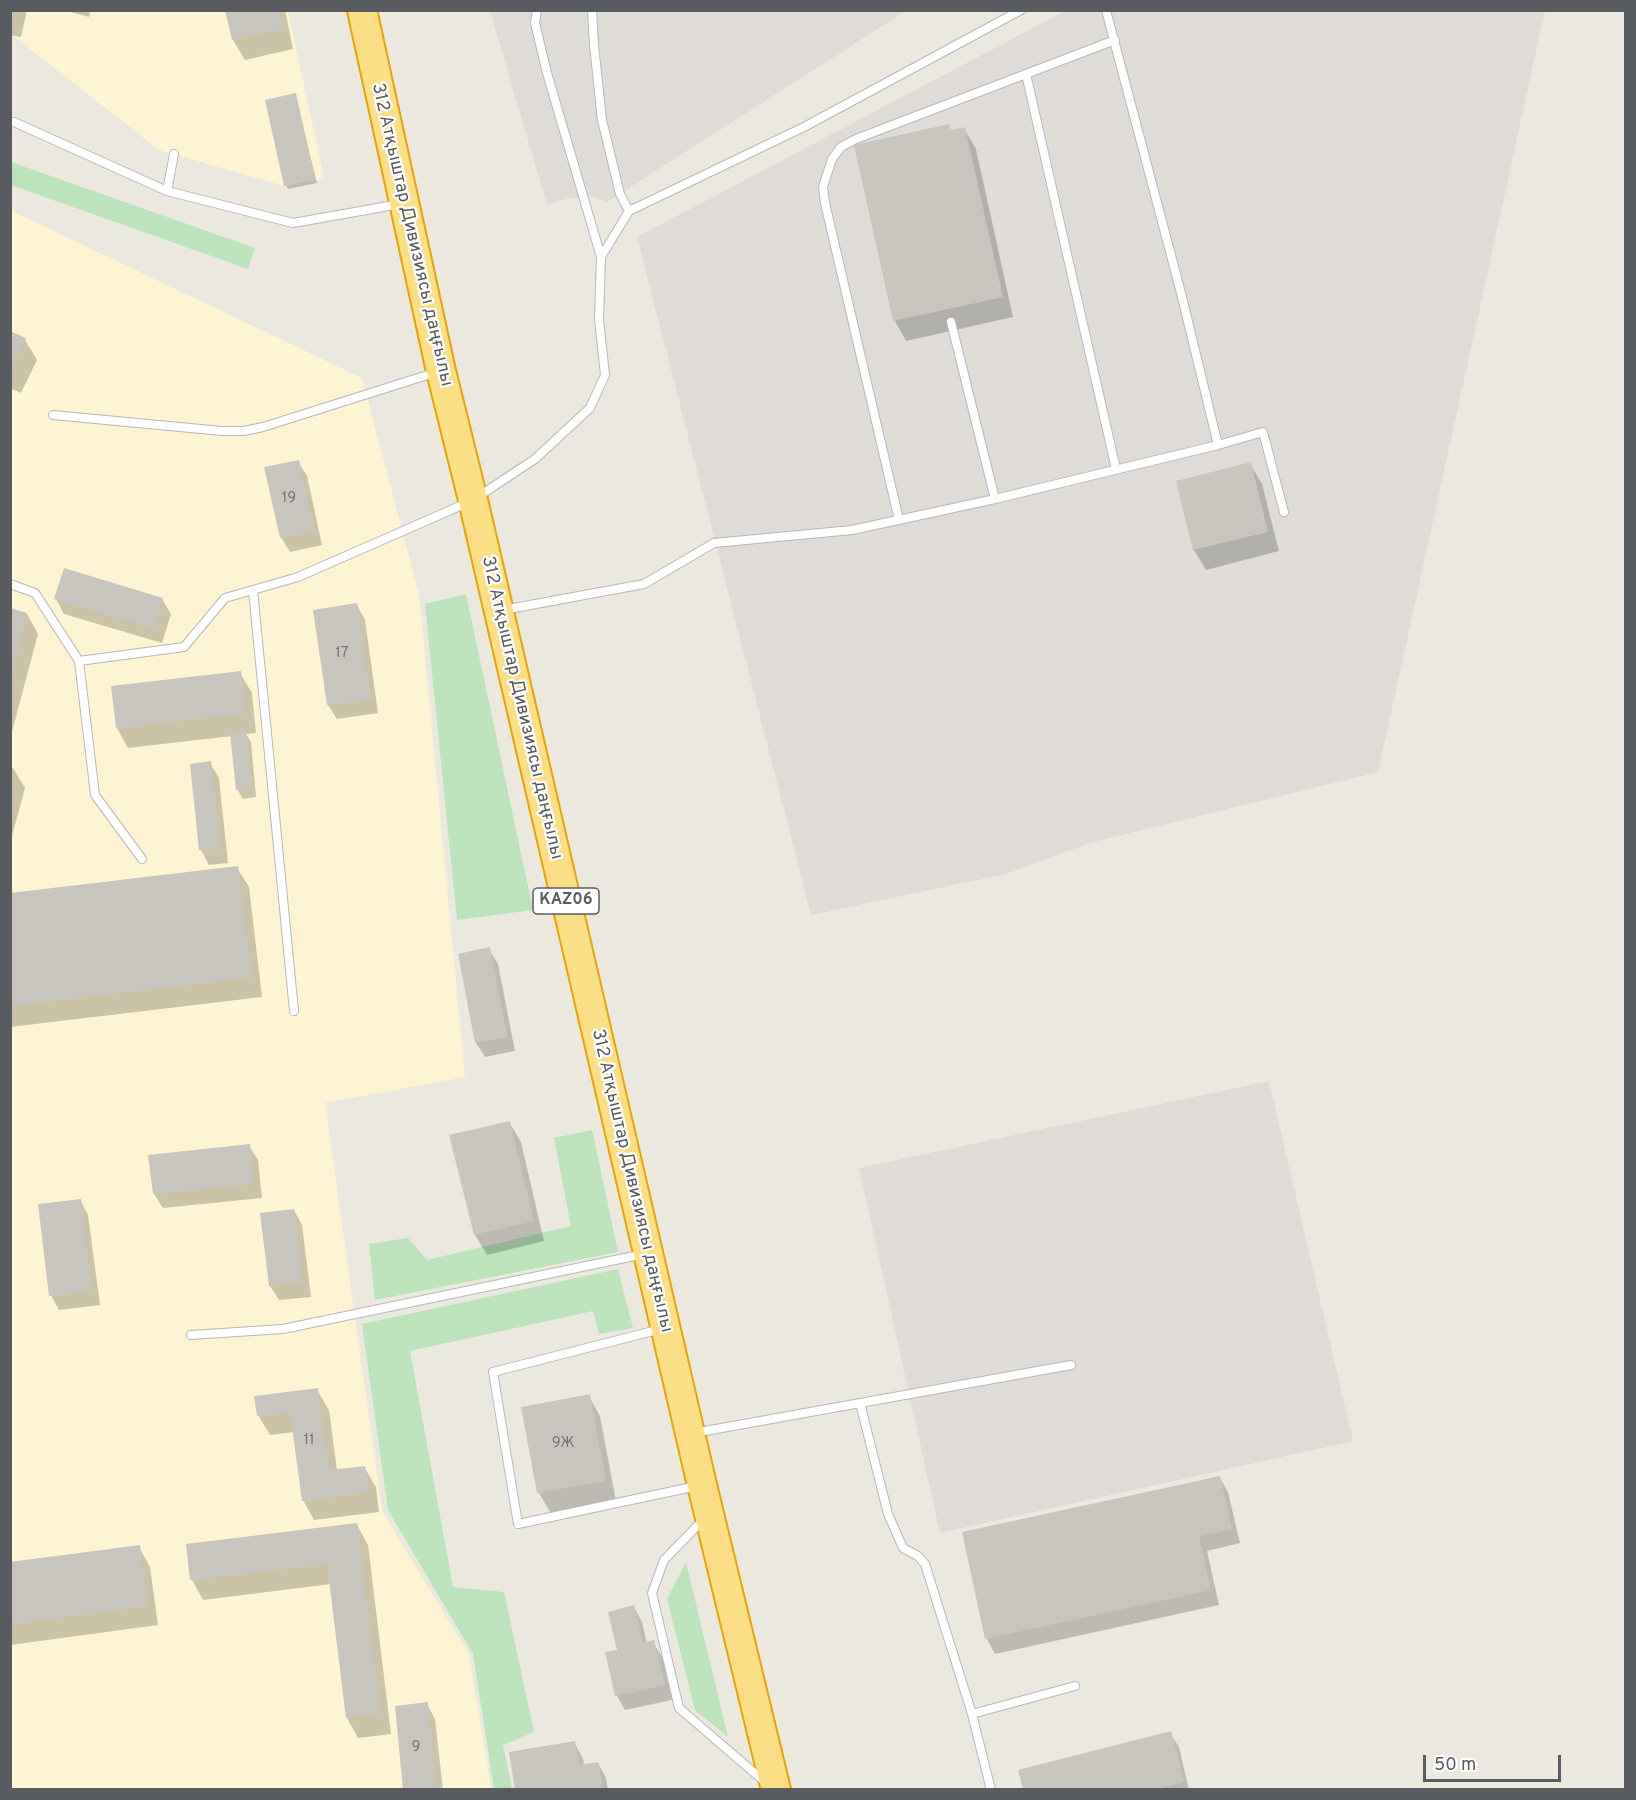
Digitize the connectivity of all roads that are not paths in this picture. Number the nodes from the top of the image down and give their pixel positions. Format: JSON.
{"nodes":[{"id":1,"x":362,"y":10,"type":"edge"},
{"id":2,"x":537,"y":10,"type":"edge"},
{"id":3,"x":592,"y":10,"type":"edge"},
{"id":4,"x":1021,"y":10,"type":"edge"},
{"id":5,"x":1106,"y":10,"type":"edge"},
{"id":6,"x":1115,"y":40,"type":"junction"},
{"id":7,"x":1026,"y":74,"type":"junction"},
{"id":8,"x":14,"y":122,"type":"dead end"},
{"id":9,"x":174,"y":154,"type":"dead end"},
{"id":10,"x":167,"y":191,"type":"junction"},
{"id":11,"x":404,"y":204,"type":"junction"},
{"id":12,"x":629,"y":211,"type":"junction"},
{"id":13,"x":601,"y":257,"type":"junction"},
{"id":14,"x":951,"y":322,"type":"dead end"},
{"id":15,"x":441,"y":371,"type":"junction"},
{"id":16,"x":53,"y":415,"type":"dead end"},
{"id":17,"x":1218,"y":445,"type":"junction"},
{"id":18,"x":1116,"y":469,"type":"junction"},
{"id":19,"x":995,"y":499,"type":"junction"},
{"id":20,"x":473,"y":500,"type":"junction"},
{"id":21,"x":1284,"y":512,"type":"dead end"},
{"id":22,"x":899,"y":520,"type":"junction"},
{"id":23,"x":10,"y":584,"type":"edge"},
{"id":24,"x":253,"y":590,"type":"junction"},
{"id":25,"x":499,"y":611,"type":"junction"},
{"id":26,"x":79,"y":661,"type":"junction"},
{"id":27,"x":142,"y":859,"type":"dead end"},
{"id":28,"x":294,"y":1011,"type":"dead end"},
{"id":29,"x":647,"y":1253,"type":"junction"},
{"id":30,"x":665,"y":1328,"type":"junction"},
{"id":31,"x":191,"y":1335,"type":"dead end"},
{"id":32,"x":1071,"y":1365,"type":"dead end"},
{"id":33,"x":860,"y":1403,"type":"junction"},
{"id":34,"x":690,"y":1433,"type":"junction"},
{"id":35,"x":702,"y":1485,"type":"junction"},
{"id":36,"x":709,"y":1514,"type":"junction"},
{"id":37,"x":1075,"y":1686,"type":"dead end"},
{"id":38,"x":972,"y":1714,"type":"junction"},
{"id":39,"x":775,"y":1790,"type":"edge"},
{"id":40,"x":991,"y":1790,"type":"edge"}],
"edges":[{"from":1,"to":11,"type":"highway","name":"312 Атқыштар Дивизиясы даңғылы","number":"KАZ06"},
{"from":2,"to":13,"type":"lane"},
{"from":3,"to":12,"type":"lane"},
{"from":4,"to":12,"type":"lane"},
{"from":5,"to":6,"type":"lane"},
{"from":6,"to":7,"type":"lane"},
{"from":6,"to":17,"type":"lane"},
{"from":7,"to":18,"type":"lane"},
{"from":7,"to":22,"type":"lane"},
{"from":8,"to":10,"type":"lane"},
{"from":9,"to":10,"type":"lane"},
{"from":10,"to":11,"type":"lane"},
{"from":11,"to":15,"type":"highway","name":"312 Атқыштар Дивизиясы даңғылы","number":"KАZ06"},
{"from":12,"to":13,"type":"lane"},
{"from":13,"to":20,"type":"lane"},
{"from":14,"to":19,"type":"lane"},
{"from":15,"to":16,"type":"lane"},
{"from":15,"to":20,"type":"highway","name":"312 Атқыштар Дивизиясы даңғылы","number":"KАZ06"},
{"from":17,"to":18,"type":"lane"},
{"from":17,"to":21,"type":"lane"},
{"from":18,"to":19,"type":"lane"},
{"from":19,"to":22,"type":"lane"},
{"from":20,"to":24,"type":"lane"},
{"from":20,"to":25,"type":"highway","name":"312 Атқыштар Дивизиясы даңғылы","number":"KАZ06"},
{"from":22,"to":25,"type":"lane"},
{"from":23,"to":26,"type":"lane"},
{"from":24,"to":26,"type":"lane"},
{"from":24,"to":28,"type":"lane"},
{"from":25,"to":29,"type":"highway","name":"312 Атқыштар Дивизиясы даңғылы","number":"KАZ06"},
{"from":26,"to":27,"type":"lane"},
{"from":29,"to":30,"type":"highway","name":"312 Атқыштар Дивизиясы даңғылы","number":"KАZ06"},
{"from":29,"to":31,"type":"lane"},
{"from":30,"to":34,"type":"highway","name":"312 Атқыштар Дивизиясы даңғылы","number":"KАZ06"},
{"from":30,"to":35,"type":"lane"},
{"from":32,"to":33,"type":"lane"},
{"from":33,"to":34,"type":"lane"},
{"from":33,"to":38,"type":"lane"},
{"from":34,"to":35,"type":"highway","name":"312 Атқыштар Дивизиясы даңғылы","number":"KАZ06"},
{"from":35,"to":36,"type":"highway","name":"312 Атқыштар Дивизиясы даңғылы","number":"KАZ06"},
{"from":36,"to":39,"type":"highway","name":"312 Атқыштар Дивизиясы даңғылы","number":"KАZ06"},
{"from":36,"to":39,"type":"lane"},
{"from":37,"to":38,"type":"lane"},
{"from":38,"to":40,"type":"lane"}]}
